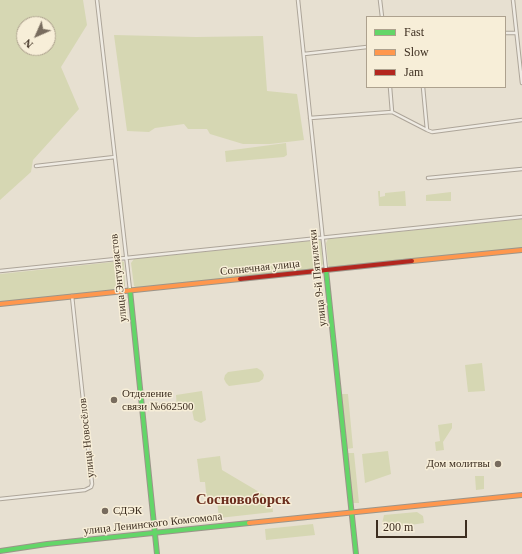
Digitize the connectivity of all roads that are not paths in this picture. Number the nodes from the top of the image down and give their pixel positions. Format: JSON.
{"nodes":[{"id":1,"x":97,"y":0,"type":"edge"},
{"id":2,"x":298,"y":0,"type":"edge"},
{"id":3,"x":380,"y":0,"type":"edge"},
{"id":4,"x":513,"y":0,"type":"edge"},
{"id":5,"x":382,"y":16,"type":"edge"},
{"id":6,"x":506,"y":33,"type":"edge"},
{"id":7,"x":516,"y":33,"type":"junction"},
{"id":8,"x":366,"y":47,"type":"edge"},
{"id":9,"x":304,"y":54,"type":"junction"},
{"id":10,"x":522,"y":83,"type":"edge"},
{"id":11,"x":390,"y":88,"type":"edge"},
{"id":12,"x":423,"y":88,"type":"edge"},
{"id":13,"x":392,"y":112,"type":"junction"},
{"id":14,"x":310,"y":118,"type":"junction"},
{"id":15,"x":522,"y":120,"type":"edge"},
{"id":16,"x":427,"y":130,"type":"junction"},
{"id":17,"x":115,"y":157,"type":"junction"},
{"id":18,"x":36,"y":166,"type":"dead end"},
{"id":19,"x":522,"y":169,"type":"edge"},
{"id":20,"x":428,"y":178,"type":"dead end"},
{"id":21,"x":522,"y":217,"type":"edge"},
{"id":22,"x":323,"y":238,"type":"junction"},
{"id":23,"x":522,"y":250,"type":"edge"},
{"id":24,"x":126,"y":258,"type":"junction"},
{"id":25,"x":326,"y":270,"type":"junction"},
{"id":26,"x":0,"y":271,"type":"edge"},
{"id":27,"x":130,"y":290,"type":"junction"},
{"id":28,"x":72,"y":296,"type":"junction"},
{"id":29,"x":0,"y":304,"type":"edge"},
{"id":30,"x":522,"y":495,"type":"edge"},
{"id":31,"x":0,"y":499,"type":"edge"},
{"id":32,"x":352,"y":513,"type":"junction"},
{"id":33,"x":155,"y":533,"type":"junction"},
{"id":34,"x":0,"y":551,"type":"edge"},
{"id":35,"x":157,"y":554,"type":"edge"},
{"id":36,"x":356,"y":554,"type":"edge"}],
"edges":[{"from":1,"to":17,"type":"street","name":"улица Энтузиастов"},
{"from":2,"to":9,"type":"street","name":"улица 9-й Пятилетки"},
{"from":3,"to":5,"type":"street"},
{"from":4,"to":7,"type":"street"},
{"from":6,"to":7,"type":"street"},
{"from":7,"to":10,"type":"street"},
{"from":8,"to":9,"type":"street"},
{"from":9,"to":14,"type":"street","name":"улица 9-й Пятилетки"},
{"from":11,"to":13,"type":"street"},
{"from":12,"to":16,"type":"street"},
{"from":13,"to":14,"type":"street"},
{"from":13,"to":16,"type":"street"},
{"from":14,"to":22,"type":"street","name":"улица 9-й Пятилетки"},
{"from":15,"to":16,"type":"street"},
{"from":17,"to":18,"type":"street"},
{"from":17,"to":24,"type":"street","name":"улица Энтузиастов"},
{"from":19,"to":20,"type":"street"},
{"from":21,"to":22,"type":"street"},
{"from":22,"to":24,"type":"street"},
{"from":22,"to":25,"type":"street","name":"улица 9-й Пятилетки"},
{"from":23,"to":25,"type":"street","name":"Солнечная улица"},
{"from":24,"to":26,"type":"street"},
{"from":24,"to":27,"type":"street","name":"улица Энтузиастов"},
{"from":25,"to":27,"type":"street","name":"Солнечная улица"},
{"from":25,"to":32,"type":"street","name":"улица 9-й Пятилетки"},
{"from":27,"to":28,"type":"street","name":"Солнечная улица"},
{"from":27,"to":33,"type":"street","name":"улица Энтузиастов"},
{"from":28,"to":29,"type":"street","name":"Солнечная улица"},
{"from":28,"to":31,"type":"street","name":"улица Новосёлов"},
{"from":30,"to":32,"type":"street","name":"улица Ленинского Комсомола"},
{"from":32,"to":33,"type":"street","name":"улица Ленинского Комсомола"},
{"from":32,"to":36,"type":"street","name":"улица 9-й Пятилетки"},
{"from":33,"to":34,"type":"street","name":"улица Ленинского Комсомола"},
{"from":33,"to":35,"type":"street","name":"улица Энтузиастов"}]}
